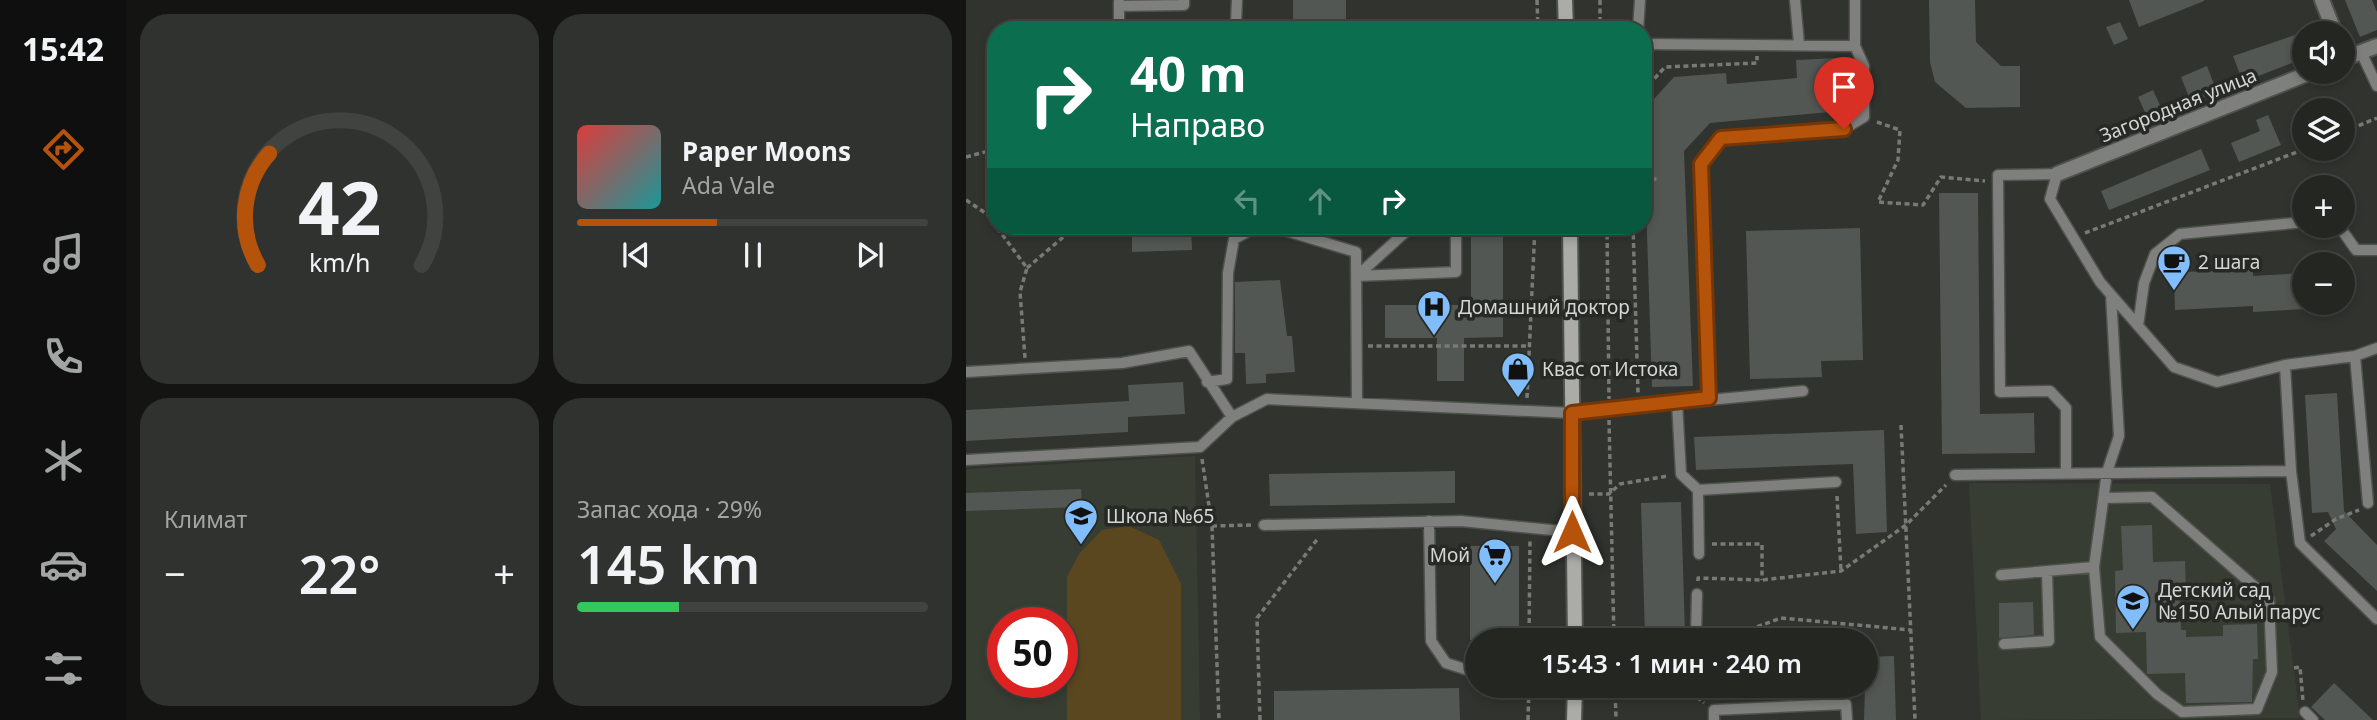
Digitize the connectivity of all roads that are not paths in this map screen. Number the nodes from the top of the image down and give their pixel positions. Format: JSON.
{"nodes":[{"id":1,"x":1184,"y":0,"type":"edge"},
{"id":2,"x":1237,"y":0,"type":"edge"},
{"id":3,"x":1565,"y":0,"type":"edge"},
{"id":4,"x":1640,"y":0,"type":"edge"},
{"id":5,"x":1795,"y":0,"type":"edge"},
{"id":6,"x":1855,"y":0,"type":"edge"},
{"id":7,"x":2322,"y":0,"type":"edge"},
{"id":8,"x":1119,"y":3,"type":"edge"},
{"id":9,"x":1119,"y":21,"type":"edge"},
{"id":10,"x":1236,"y":21,"type":"edge"},
{"id":11,"x":1566,"y":21,"type":"edge"},
{"id":12,"x":1639,"y":21,"type":"edge"},
{"id":13,"x":2330,"y":21,"type":"edge"},
{"id":14,"x":1652,"y":44,"type":"edge"},
{"id":15,"x":1799,"y":44,"type":"junction"},
{"id":16,"x":1855,"y":46,"type":"junction"},
{"id":17,"x":2377,"y":46,"type":"edge"},
{"id":18,"x":2361,"y":52,"type":"junction"},
{"id":19,"x":2355,"y":54,"type":"edge"},
{"id":20,"x":2292,"y":80,"type":"edge"},
{"id":21,"x":2377,"y":86,"type":"edge"},
{"id":22,"x":2057,"y":174,"type":"junction"},
{"id":23,"x":2292,"y":223,"type":"edge"},
{"id":24,"x":1241,"y":235,"type":"edge"},
{"id":25,"x":1301,"y":235,"type":"edge"},
{"id":26,"x":1402,"y":235,"type":"edge"},
{"id":27,"x":1456,"y":235,"type":"edge"},
{"id":28,"x":1570,"y":235,"type":"edge"},
{"id":29,"x":2348,"y":238,"type":"edge"},
{"id":30,"x":2377,"y":250,"type":"edge"},
{"id":31,"x":1357,"y":276,"type":"junction"},
{"id":32,"x":2111,"y":294,"type":"junction"},
{"id":33,"x":2138,"y":326,"type":"junction"},
{"id":34,"x":2377,"y":348,"type":"edge"},
{"id":35,"x":2355,"y":356,"type":"junction"},
{"id":36,"x":2285,"y":365,"type":"junction"},
{"id":37,"x":966,"y":372,"type":"edge"},
{"id":38,"x":1207,"y":382,"type":"junction"},
{"id":39,"x":1803,"y":391,"type":"dead end"},
{"id":40,"x":1709,"y":398,"type":"junction"},
{"id":41,"x":1357,"y":402,"type":"junction"},
{"id":42,"x":1677,"y":402,"type":"junction"},
{"id":43,"x":1572,"y":413,"type":"junction"},
{"id":44,"x":1232,"y":417,"type":"junction"},
{"id":45,"x":966,"y":460,"type":"edge"},
{"id":46,"x":2291,"y":471,"type":"junction"},
{"id":47,"x":2107,"y":472,"type":"junction"},
{"id":48,"x":2066,"y":473,"type":"junction"},
{"id":49,"x":1955,"y":475,"type":"road end"},
{"id":50,"x":1836,"y":482,"type":"road end"},
{"id":51,"x":1698,"y":490,"type":"junction"},
{"id":52,"x":2105,"y":498,"type":"junction"},
{"id":53,"x":2368,"y":503,"type":"road end"},
{"id":54,"x":1429,"y":521,"type":"junction"},
{"id":55,"x":1264,"y":525,"type":"road end"},
{"id":56,"x":1572,"y":532,"type":"junction"},
{"id":57,"x":1699,"y":549,"type":"road end"},
{"id":58,"x":2094,"y":567,"type":"junction"},
{"id":59,"x":2047,"y":571,"type":"junction"},
{"id":60,"x":2001,"y":575,"type":"dead end"},
{"id":61,"x":1697,"y":594,"type":"dead end"},
{"id":62,"x":2377,"y":619,"type":"edge"},
{"id":63,"x":1575,"y":628,"type":"edge"},
{"id":64,"x":1695,"y":628,"type":"edge"},
{"id":65,"x":2004,"y":644,"type":"dead end"},
{"id":66,"x":1465,"y":669,"type":"edge"},
{"id":67,"x":1575,"y":698,"type":"edge"},
{"id":68,"x":1714,"y":715,"type":"edge"},
{"id":69,"x":1574,"y":720,"type":"edge"},
{"id":70,"x":1847,"y":720,"type":"edge"}],
"edges":[{"from":1,"to":8,"type":"lane"},
{"from":2,"to":10,"type":"lane"},
{"from":3,"to":11,"type":"main road"},
{"from":4,"to":12,"type":"lane"},
{"from":5,"to":15,"type":"lane"},
{"from":6,"to":16,"type":"lane"},
{"from":7,"to":13,"type":"street"},
{"from":8,"to":9,"type":"lane"},
{"from":14,"to":15,"type":"lane"},
{"from":15,"to":16,"type":"lane"},
{"from":16,"to":40,"type":"lane"},
{"from":17,"to":18,"type":"street"},
{"from":18,"to":19,"type":"street"},
{"from":18,"to":21,"type":"lane"},
{"from":20,"to":22,"type":"street","name":"Загородная улица"},
{"from":22,"to":32,"type":"lane"},
{"from":22,"to":48,"type":"lane"},
{"from":23,"to":33,"type":"lane"},
{"from":24,"to":38,"type":"lane"},
{"from":25,"to":31,"type":"lane"},
{"from":26,"to":31,"type":"lane"},
{"from":27,"to":31,"type":"lane"},
{"from":28,"to":43,"type":"main road"},
{"from":29,"to":30,"type":"lane"},
{"from":31,"to":41,"type":"lane"},
{"from":32,"to":33,"type":"lane"},
{"from":32,"to":47,"type":"lane"},
{"from":33,"to":36,"type":"lane"},
{"from":34,"to":35,"type":"lane"},
{"from":35,"to":36,"type":"lane"},
{"from":35,"to":53,"type":"lane"},
{"from":36,"to":46,"type":"lane"},
{"from":37,"to":38,"type":"lane"},
{"from":38,"to":44,"type":"lane"},
{"from":39,"to":40,"type":"lane"},
{"from":40,"to":42,"type":"lane"},
{"from":41,"to":43,"type":"lane"},
{"from":41,"to":44,"type":"lane"},
{"from":42,"to":43,"type":"lane"},
{"from":42,"to":51,"type":"lane"},
{"from":43,"to":56,"type":"main road"},
{"from":44,"to":45,"type":"lane"},
{"from":46,"to":47,"type":"lane"},
{"from":46,"to":62,"type":"lane"},
{"from":47,"to":48,"type":"lane"},
{"from":47,"to":52,"type":"lane"},
{"from":48,"to":49,"type":"lane"},
{"from":50,"to":51,"type":"lane"},
{"from":51,"to":57,"type":"lane"},
{"from":52,"to":58,"type":"lane"},
{"from":52,"to":58,"type":"lane"},
{"from":54,"to":55,"type":"lane"},
{"from":54,"to":56,"type":"lane"},
{"from":54,"to":66,"type":"lane"},
{"from":56,"to":63,"type":"main road"},
{"from":58,"to":59,"type":"lane"},
{"from":59,"to":60,"type":"lane"},
{"from":59,"to":65,"type":"lane"},
{"from":61,"to":64,"type":"lane"},
{"from":67,"to":69,"type":"main road"},
{"from":68,"to":70,"type":"lane"}]}
